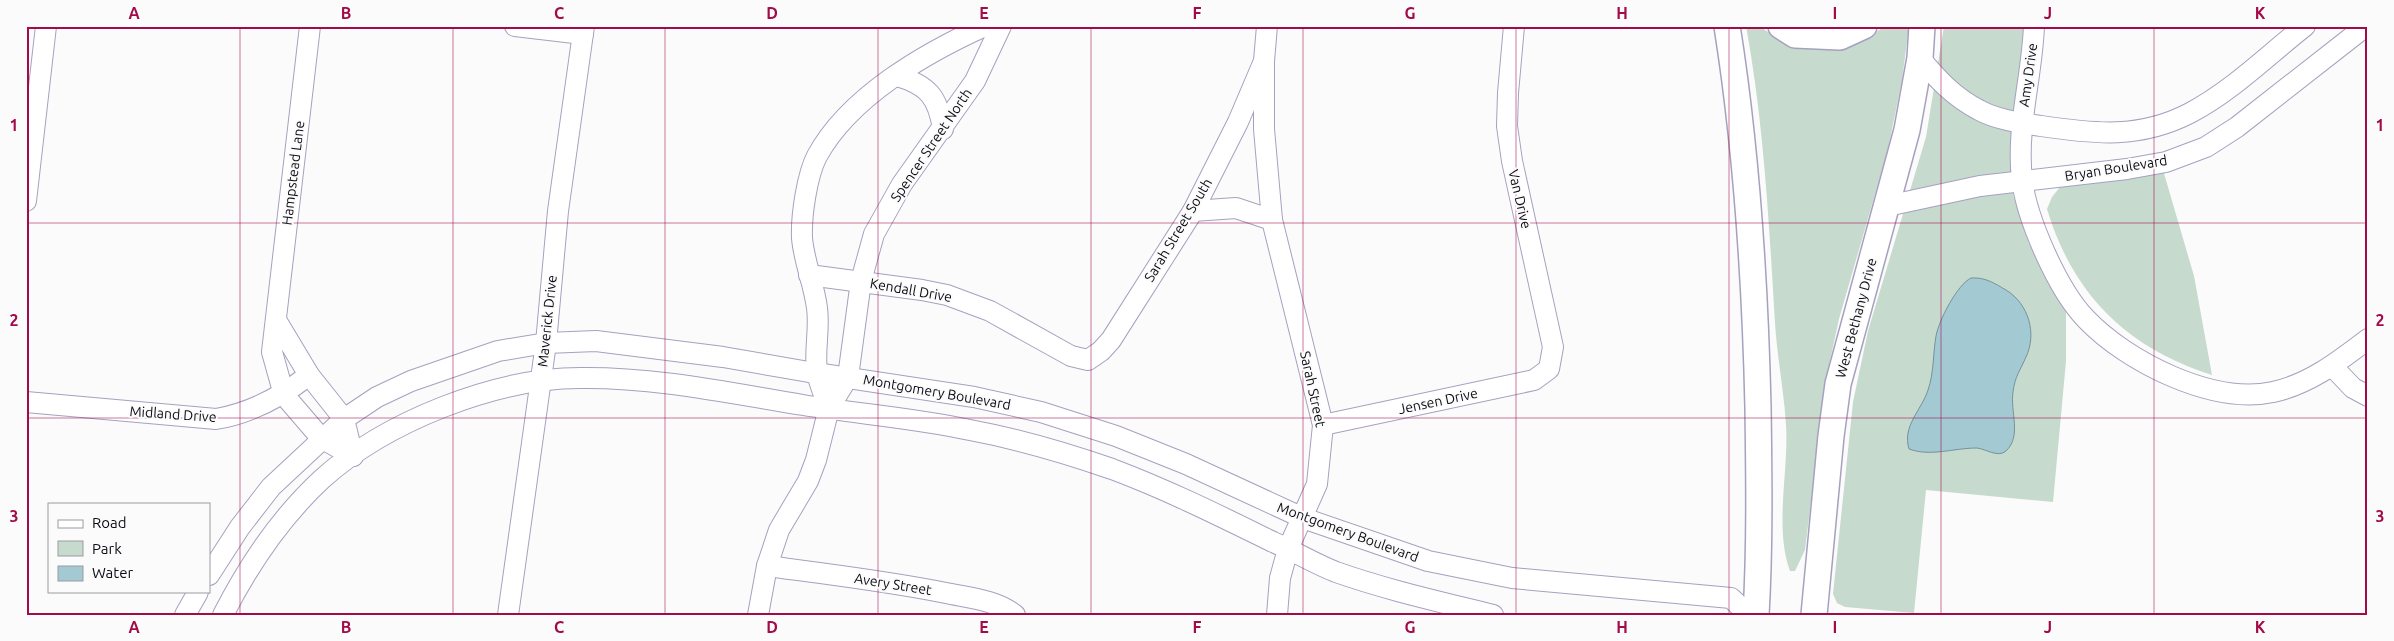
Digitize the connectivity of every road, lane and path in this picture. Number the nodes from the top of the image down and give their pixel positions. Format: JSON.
{"nodes":[{"id":1,"x":46,"y":26,"type":"edge"},
{"id":2,"x":310,"y":26,"type":"edge"},
{"id":3,"x":515,"y":26,"type":"edge"},
{"id":4,"x":985,"y":26,"type":"edge"},
{"id":5,"x":1001,"y":26,"type":"edge"},
{"id":6,"x":1267,"y":26,"type":"edge"},
{"id":7,"x":1514,"y":26,"type":"edge"},
{"id":8,"x":1727,"y":26,"type":"edge"},
{"id":9,"x":1781,"y":26,"type":"edge"},
{"id":10,"x":1864,"y":26,"type":"edge"},
{"id":11,"x":1922,"y":26,"type":"edge"},
{"id":12,"x":2034,"y":26,"type":"edge"},
{"id":13,"x":2305,"y":26,"type":"edge"},
{"id":14,"x":2357,"y":29,"type":"edge"},
{"id":15,"x":583,"y":30,"type":"edge"},
{"id":16,"x":1920,"y":58,"type":"junction"},
{"id":17,"x":1264,"y":61,"type":"junction"},
{"id":18,"x":897,"y":76,"type":"junction"},
{"id":19,"x":2021,"y":123,"type":"junction"},
{"id":20,"x":943,"y":129,"type":"junction"},
{"id":21,"x":2022,"y":181,"type":"junction"},
{"id":22,"x":26,"y":201,"type":"edge"},
{"id":23,"x":1887,"y":206,"type":"junction"},
{"id":24,"x":1193,"y":211,"type":"junction"},
{"id":25,"x":1272,"y":220,"type":"junction"},
{"id":26,"x":809,"y":275,"type":"junction"},
{"id":27,"x":861,"y":281,"type":"junction"},
{"id":28,"x":276,"y":320,"type":"junction"},
{"id":29,"x":2368,"y":339,"type":"edge"},
{"id":30,"x":546,"y":343,"type":"junction"},
{"id":31,"x":1088,"y":360,"type":"joint"},
{"id":32,"x":2333,"y":367,"type":"junction"},
{"id":33,"x":1549,"y":369,"type":"joint"},
{"id":34,"x":817,"y":373,"type":"junction"},
{"id":35,"x":309,"y":375,"type":"junction"},
{"id":36,"x":848,"y":377,"type":"junction"},
{"id":37,"x":540,"y":381,"type":"junction"},
{"id":38,"x":284,"y":395,"type":"junction"},
{"id":39,"x":2368,"y":396,"type":"edge"},
{"id":40,"x":26,"y":402,"type":"edge"},
{"id":41,"x":829,"y":408,"type":"junction"},
{"id":42,"x":344,"y":419,"type":"junction"},
{"id":43,"x":1323,"y":425,"type":"junction"},
{"id":44,"x":321,"y":438,"type":"junction"},
{"id":45,"x":353,"y":456,"type":"junction"},
{"id":46,"x":1302,"y":518,"type":"junction"},
{"id":47,"x":1288,"y":549,"type":"junction"},
{"id":48,"x":767,"y":566,"type":"junction"},
{"id":49,"x":210,"y":573,"type":"edge"},
{"id":50,"x":197,"y":594,"type":"edge"},
{"id":51,"x":1015,"y":614,"type":"edge"},
{"id":52,"x":185,"y":615,"type":"edge"},
{"id":53,"x":223,"y":615,"type":"edge"},
{"id":54,"x":508,"y":615,"type":"edge"},
{"id":55,"x":758,"y":615,"type":"edge"},
{"id":56,"x":1277,"y":615,"type":"edge"},
{"id":57,"x":1492,"y":615,"type":"edge"},
{"id":58,"x":1749,"y":615,"type":"edge"},
{"id":59,"x":1756,"y":615,"type":"edge"},
{"id":60,"x":1814,"y":615,"type":"edge"}],
"edges":[{"from":1,"to":22,"type":"street"},
{"from":2,"to":28,"type":"street","name":"Hampstead Lane"},
{"from":3,"to":15,"type":"street"},
{"from":4,"to":18,"type":"street"},
{"from":5,"to":20,"type":"street","name":"Spencer Street North"},
{"from":6,"to":17,"type":"street","name":"Sarah Street"},
{"from":7,"to":33,"type":"street","name":"Van Drive"},
{"from":8,"to":59,"type":"main road"},
{"from":9,"to":10,"type":"main road"},
{"from":11,"to":16,"type":"main road","name":"West Bethany Drive"},
{"from":12,"to":19,"type":"street","name":"Amy Drive"},
{"from":13,"to":19,"type":"street"},
{"from":14,"to":21,"type":"street","name":"Bryan Boulevard"},
{"from":15,"to":30,"type":"street","name":"Maverick Drive"},
{"from":16,"to":19,"type":"street"},
{"from":16,"to":23,"type":"main road","name":"West Bethany Drive"},
{"from":17,"to":24,"type":"street","name":"Sarah Street South"},
{"from":17,"to":25,"type":"street","name":"Sarah Street"},
{"from":18,"to":20,"type":"street"},
{"from":18,"to":26,"type":"street"},
{"from":19,"to":21,"type":"street","name":"Amy Drive"},
{"from":20,"to":27,"type":"street","name":"Spencer Street North"},
{"from":21,"to":23,"type":"street","name":"Bryan Boulevard"},
{"from":21,"to":32,"type":"street","name":"Amy Drive"},
{"from":23,"to":60,"type":"main road","name":"West Bethany Drive"},
{"from":24,"to":25,"type":"street"},
{"from":24,"to":31,"type":"street","name":"Sarah Street South"},
{"from":25,"to":43,"type":"street","name":"Sarah Street"},
{"from":26,"to":27,"type":"street","name":"Kendall Drive"},
{"from":26,"to":34,"type":"street"},
{"from":27,"to":31,"type":"street","name":"Kendall Drive"},
{"from":27,"to":36,"type":"street","name":"Spencer Street North"},
{"from":28,"to":35,"type":"street"},
{"from":28,"to":38,"type":"street","name":"Hampstead Lane"},
{"from":29,"to":32,"type":"street","name":"Amy Drive"},
{"from":30,"to":34,"type":"street","name":"Montgomery Boulevard"},
{"from":30,"to":37,"type":"street","name":"Maverick Drive"},
{"from":30,"to":42,"type":"street","name":"Montgomery Boulevard"},
{"from":32,"to":39,"type":"street"},
{"from":33,"to":43,"type":"street","name":"Jensen Drive"},
{"from":34,"to":36,"type":"street","name":"Montgomery Boulevard"},
{"from":34,"to":41,"type":"street"},
{"from":35,"to":38,"type":"street","name":"Midland Drive"},
{"from":35,"to":42,"type":"street"},
{"from":36,"to":41,"type":"street","name":"Spencer Street North"},
{"from":36,"to":46,"type":"street","name":"Montgomery Boulevard"},
{"from":37,"to":41,"type":"street"},
{"from":37,"to":45,"type":"street"},
{"from":37,"to":54,"type":"street","name":"Maverick Drive"},
{"from":38,"to":40,"type":"street","name":"Midland Drive"},
{"from":38,"to":44,"type":"street","name":"Hampstead Lane"},
{"from":41,"to":47,"type":"street"},
{"from":41,"to":48,"type":"street","name":"Spencer Street North"},
{"from":42,"to":44,"type":"street","name":"Montgomery Boulevard"},
{"from":42,"to":45,"type":"street"},
{"from":43,"to":46,"type":"street","name":"Sarah Street"},
{"from":44,"to":45,"type":"street","name":"Hampstead Lane"},
{"from":44,"to":49,"type":"street","name":"Montgomery Boulevard"},
{"from":45,"to":53,"type":"street"},
{"from":46,"to":47,"type":"street","name":"Sarah Street"},
{"from":46,"to":58,"type":"street","name":"Montgomery Boulevard"},
{"from":47,"to":56,"type":"street","name":"Sarah Street"},
{"from":47,"to":57,"type":"street"},
{"from":48,"to":51,"type":"street","name":"Avery Street"},
{"from":48,"to":55,"type":"street","name":"Spencer Street North"},
{"from":50,"to":52,"type":"street"}]}
